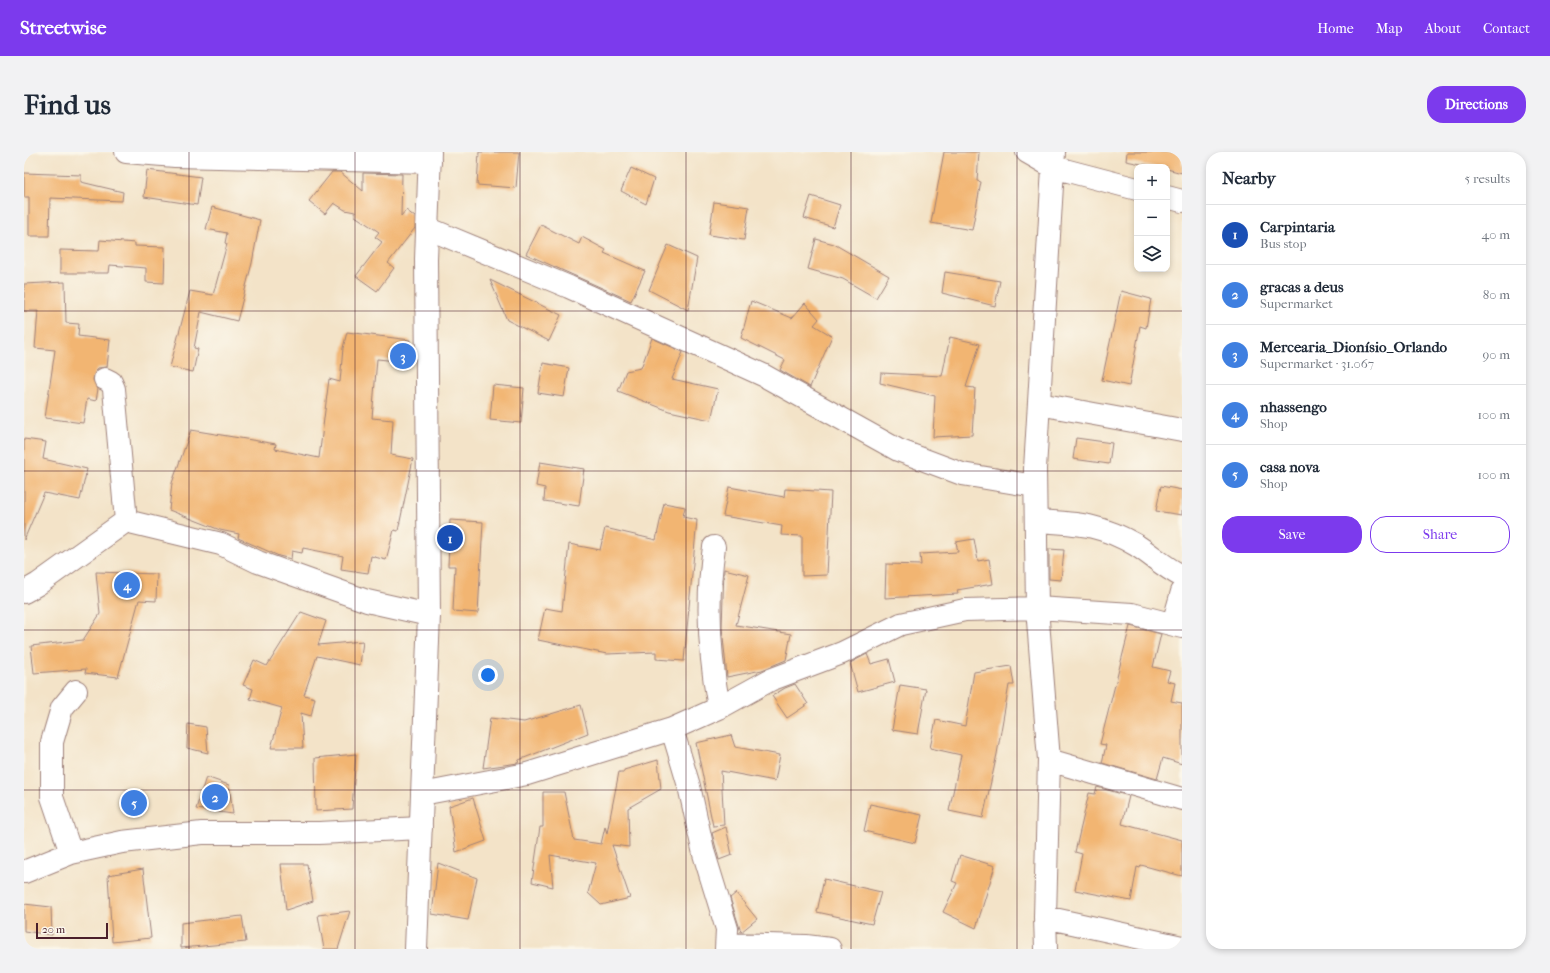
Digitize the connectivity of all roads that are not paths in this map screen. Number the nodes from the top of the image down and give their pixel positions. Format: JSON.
{"nodes":[{"id":1,"x":126,"y":152,"type":"edge"},
{"id":2,"x":1027,"y":152,"type":"edge"},
{"id":3,"x":176,"y":154,"type":"edge"},
{"id":4,"x":430,"y":157,"type":"edge"},
{"id":5,"x":1054,"y":160,"type":"edge"},
{"id":6,"x":1134,"y":188,"type":"edge"},
{"id":7,"x":1170,"y":198,"type":"edge"},
{"id":8,"x":1182,"y":201,"type":"edge"},
{"id":9,"x":427,"y":228,"type":"junction"},
{"id":10,"x":105,"y":379,"type":"dead end"},
{"id":11,"x":1039,"y":404,"type":"junction"},
{"id":12,"x":1182,"y":430,"type":"edge"},
{"id":13,"x":1035,"y":486,"type":"junction"},
{"id":14,"x":126,"y":521,"type":"junction"},
{"id":15,"x":1036,"y":521,"type":"junction"},
{"id":16,"x":714,"y":547,"type":"dead end"},
{"id":17,"x":1182,"y":576,"type":"edge"},
{"id":18,"x":24,"y":592,"type":"edge"},
{"id":19,"x":1182,"y":592,"type":"edge"},
{"id":20,"x":1037,"y":608,"type":"junction"},
{"id":21,"x":429,"y":615,"type":"junction"},
{"id":22,"x":1178,"y":626,"type":"edge"},
{"id":23,"x":76,"y":691,"type":"dead end"},
{"id":24,"x":719,"y":708,"type":"junction"},
{"id":25,"x":672,"y":729,"type":"junction"},
{"id":26,"x":1049,"y":760,"type":"junction"},
{"id":27,"x":422,"y":794,"type":"junction"},
{"id":28,"x":1182,"y":799,"type":"edge"},
{"id":29,"x":421,"y":828,"type":"junction"},
{"id":30,"x":71,"y":853,"type":"junction"},
{"id":31,"x":24,"y":872,"type":"edge"},
{"id":32,"x":1045,"y":917,"type":"junction"},
{"id":33,"x":726,"y":947,"type":"edge"},
{"id":34,"x":1182,"y":947,"type":"edge"},
{"id":35,"x":416,"y":949,"type":"edge"},
{"id":36,"x":830,"y":949,"type":"edge"},
{"id":37,"x":1046,"y":949,"type":"edge"}],
"edges":[{"from":1,"to":3,"type":"street"},
{"from":2,"to":5,"type":"street"},
{"from":3,"to":4,"type":"street"},
{"from":4,"to":9,"type":"street"},
{"from":5,"to":6,"type":"street"},
{"from":5,"to":11,"type":"street"},
{"from":7,"to":8,"type":"street"},
{"from":9,"to":13,"type":"street"},
{"from":9,"to":21,"type":"street"},
{"from":10,"to":14,"type":"street"},
{"from":11,"to":12,"type":"street"},
{"from":11,"to":13,"type":"street"},
{"from":13,"to":15,"type":"street"},
{"from":14,"to":18,"type":"street"},
{"from":14,"to":21,"type":"street"},
{"from":15,"to":17,"type":"street"},
{"from":15,"to":20,"type":"street"},
{"from":16,"to":24,"type":"street"},
{"from":19,"to":22,"type":"street"},
{"from":20,"to":22,"type":"street"},
{"from":20,"to":24,"type":"street"},
{"from":20,"to":26,"type":"street"},
{"from":21,"to":27,"type":"street"},
{"from":23,"to":30,"type":"street"},
{"from":24,"to":25,"type":"street"},
{"from":25,"to":27,"type":"street"},
{"from":25,"to":33,"type":"street"},
{"from":26,"to":28,"type":"street"},
{"from":26,"to":32,"type":"street"},
{"from":27,"to":29,"type":"street"},
{"from":29,"to":30,"type":"street"},
{"from":29,"to":35,"type":"street"},
{"from":30,"to":31,"type":"street"},
{"from":32,"to":34,"type":"street"},
{"from":32,"to":37,"type":"street"},
{"from":33,"to":36,"type":"street"}]}
